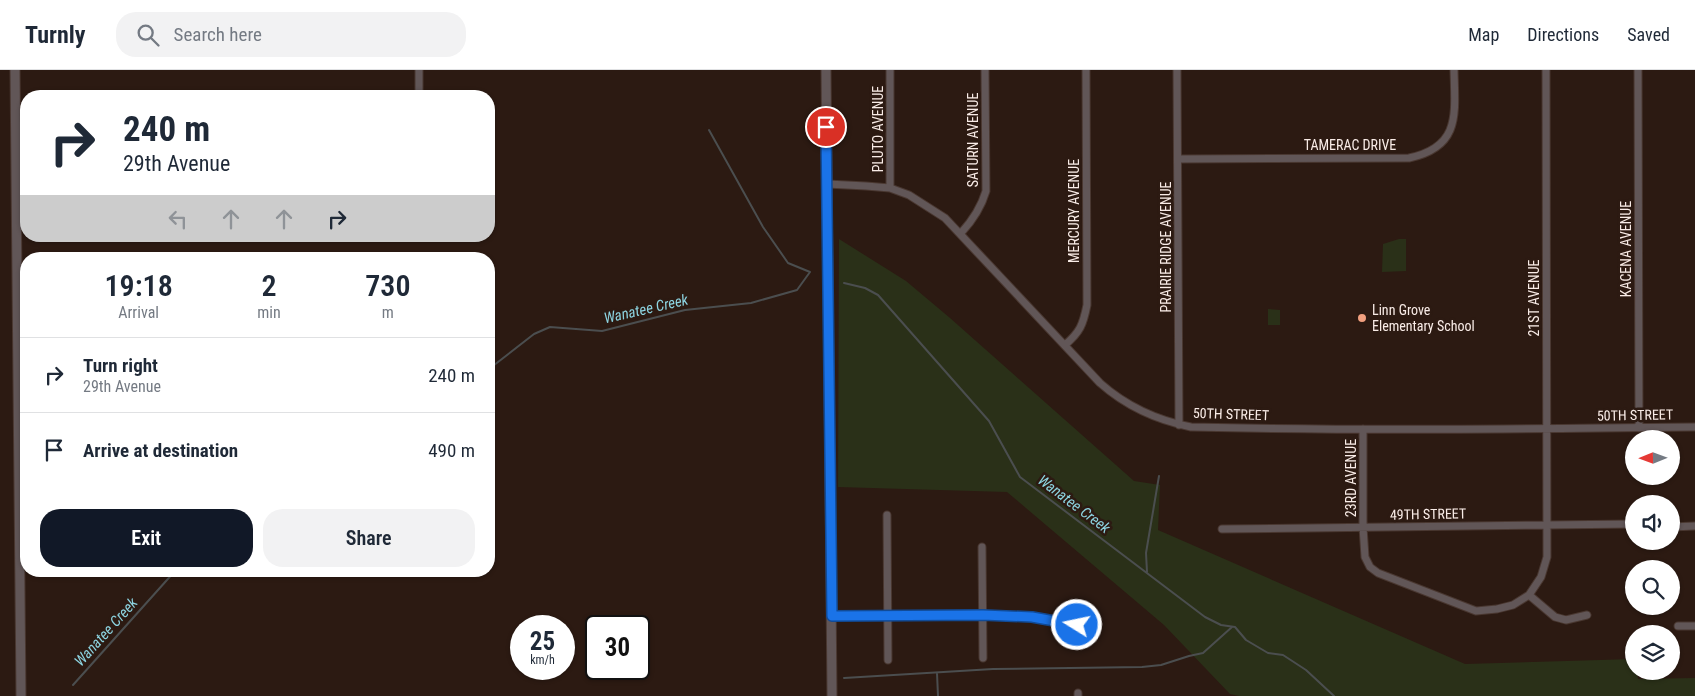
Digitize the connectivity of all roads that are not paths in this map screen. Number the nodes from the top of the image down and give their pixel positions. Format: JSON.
{"nodes":[{"id":1,"x":14,"y":70,"type":"edge"},
{"id":2,"x":419,"y":70,"type":"edge"},
{"id":3,"x":826,"y":70,"type":"edge"},
{"id":4,"x":890,"y":70,"type":"edge"},
{"id":5,"x":985,"y":70,"type":"edge"},
{"id":6,"x":1086,"y":70,"type":"edge"},
{"id":7,"x":1177,"y":70,"type":"edge"},
{"id":8,"x":1454,"y":70,"type":"edge"},
{"id":9,"x":1546,"y":70,"type":"edge"},
{"id":10,"x":1638,"y":70,"type":"edge"},
{"id":11,"x":420,"y":90,"type":"edge"},
{"id":12,"x":1178,"y":159,"type":"junction"},
{"id":13,"x":827,"y":184,"type":"junction"},
{"id":14,"x":890,"y":188,"type":"junction"},
{"id":15,"x":961,"y":233,"type":"junction"},
{"id":16,"x":1065,"y":345,"type":"junction"},
{"id":17,"x":1179,"y":425,"type":"junction"},
{"id":18,"x":1695,"y":427,"type":"edge"},
{"id":19,"x":1639,"y":428,"type":"junction"},
{"id":20,"x":1363,"y":429,"type":"junction"},
{"id":21,"x":1546,"y":429,"type":"junction"},
{"id":22,"x":887,"y":515,"type":"dead end"},
{"id":23,"x":1625,"y":524,"type":"edge"},
{"id":24,"x":1547,"y":525,"type":"junction"},
{"id":25,"x":1695,"y":526,"type":"edge"},
{"id":26,"x":1363,"y":527,"type":"junction"},
{"id":27,"x":1680,"y":527,"type":"edge"},
{"id":28,"x":1222,"y":530,"type":"dead end"},
{"id":29,"x":982,"y":547,"type":"dead end"},
{"id":30,"x":1529,"y":594,"type":"junction"},
{"id":31,"x":983,"y":615,"type":"junction"},
{"id":32,"x":1587,"y":615,"type":"dead end"},
{"id":33,"x":832,"y":616,"type":"junction"},
{"id":34,"x":888,"y":616,"type":"junction"},
{"id":35,"x":1077,"y":625,"type":"dead end"},
{"id":36,"x":1680,"y":626,"type":"edge"},
{"id":37,"x":1695,"y":626,"type":"edge"},
{"id":38,"x":983,"y":658,"type":"dead end"},
{"id":39,"x":888,"y":660,"type":"dead end"},
{"id":40,"x":21,"y":696,"type":"edge"},
{"id":41,"x":832,"y":696,"type":"edge"}],
"edges":[{"from":1,"to":40,"type":"street"},
{"from":2,"to":11,"type":"street"},
{"from":3,"to":13,"type":"street"},
{"from":4,"to":14,"type":"street","name":"PLUTO AVENUE"},
{"from":5,"to":15,"type":"street","name":"SATURN AVENUE"},
{"from":6,"to":16,"type":"street","name":"MERCURY AVENUE"},
{"from":7,"to":12,"type":"street","name":"PRAIRIE RIDGE AVENUE"},
{"from":8,"to":12,"type":"street","name":"TAMERAC DRIVE"},
{"from":9,"to":21,"type":"street","name":"21ST AVENUE"},
{"from":10,"to":19,"type":"street","name":"KACENA AVENUE"},
{"from":12,"to":17,"type":"street","name":"PRAIRIE RIDGE AVENUE"},
{"from":13,"to":14,"type":"street","name":"50TH STREET"},
{"from":13,"to":33,"type":"street"},
{"from":14,"to":15,"type":"street","name":"50TH STREET"},
{"from":15,"to":16,"type":"street","name":"50TH STREET"},
{"from":16,"to":17,"type":"street","name":"50TH STREET"},
{"from":17,"to":20,"type":"street","name":"50TH STREET"},
{"from":18,"to":19,"type":"street","name":"50TH STREET"},
{"from":19,"to":21,"type":"street","name":"50TH STREET"},
{"from":20,"to":21,"type":"street","name":"50TH STREET"},
{"from":20,"to":26,"type":"street","name":"23RD AVENUE"},
{"from":21,"to":24,"type":"street","name":"21ST AVENUE"},
{"from":22,"to":34,"type":"street"},
{"from":23,"to":24,"type":"street","name":"49TH STREET"},
{"from":24,"to":26,"type":"street","name":"49TH STREET"},
{"from":24,"to":30,"type":"street","name":"21ST AVENUE"},
{"from":25,"to":27,"type":"street"},
{"from":26,"to":28,"type":"street","name":"49TH STREET"},
{"from":26,"to":30,"type":"street","name":"23RD AVENUE"},
{"from":29,"to":31,"type":"street"},
{"from":30,"to":32,"type":"street"},
{"from":31,"to":34,"type":"street"},
{"from":31,"to":35,"type":"street"},
{"from":31,"to":38,"type":"street"},
{"from":33,"to":34,"type":"street"},
{"from":33,"to":41,"type":"street"},
{"from":34,"to":39,"type":"street"},
{"from":36,"to":37,"type":"street"}]}
